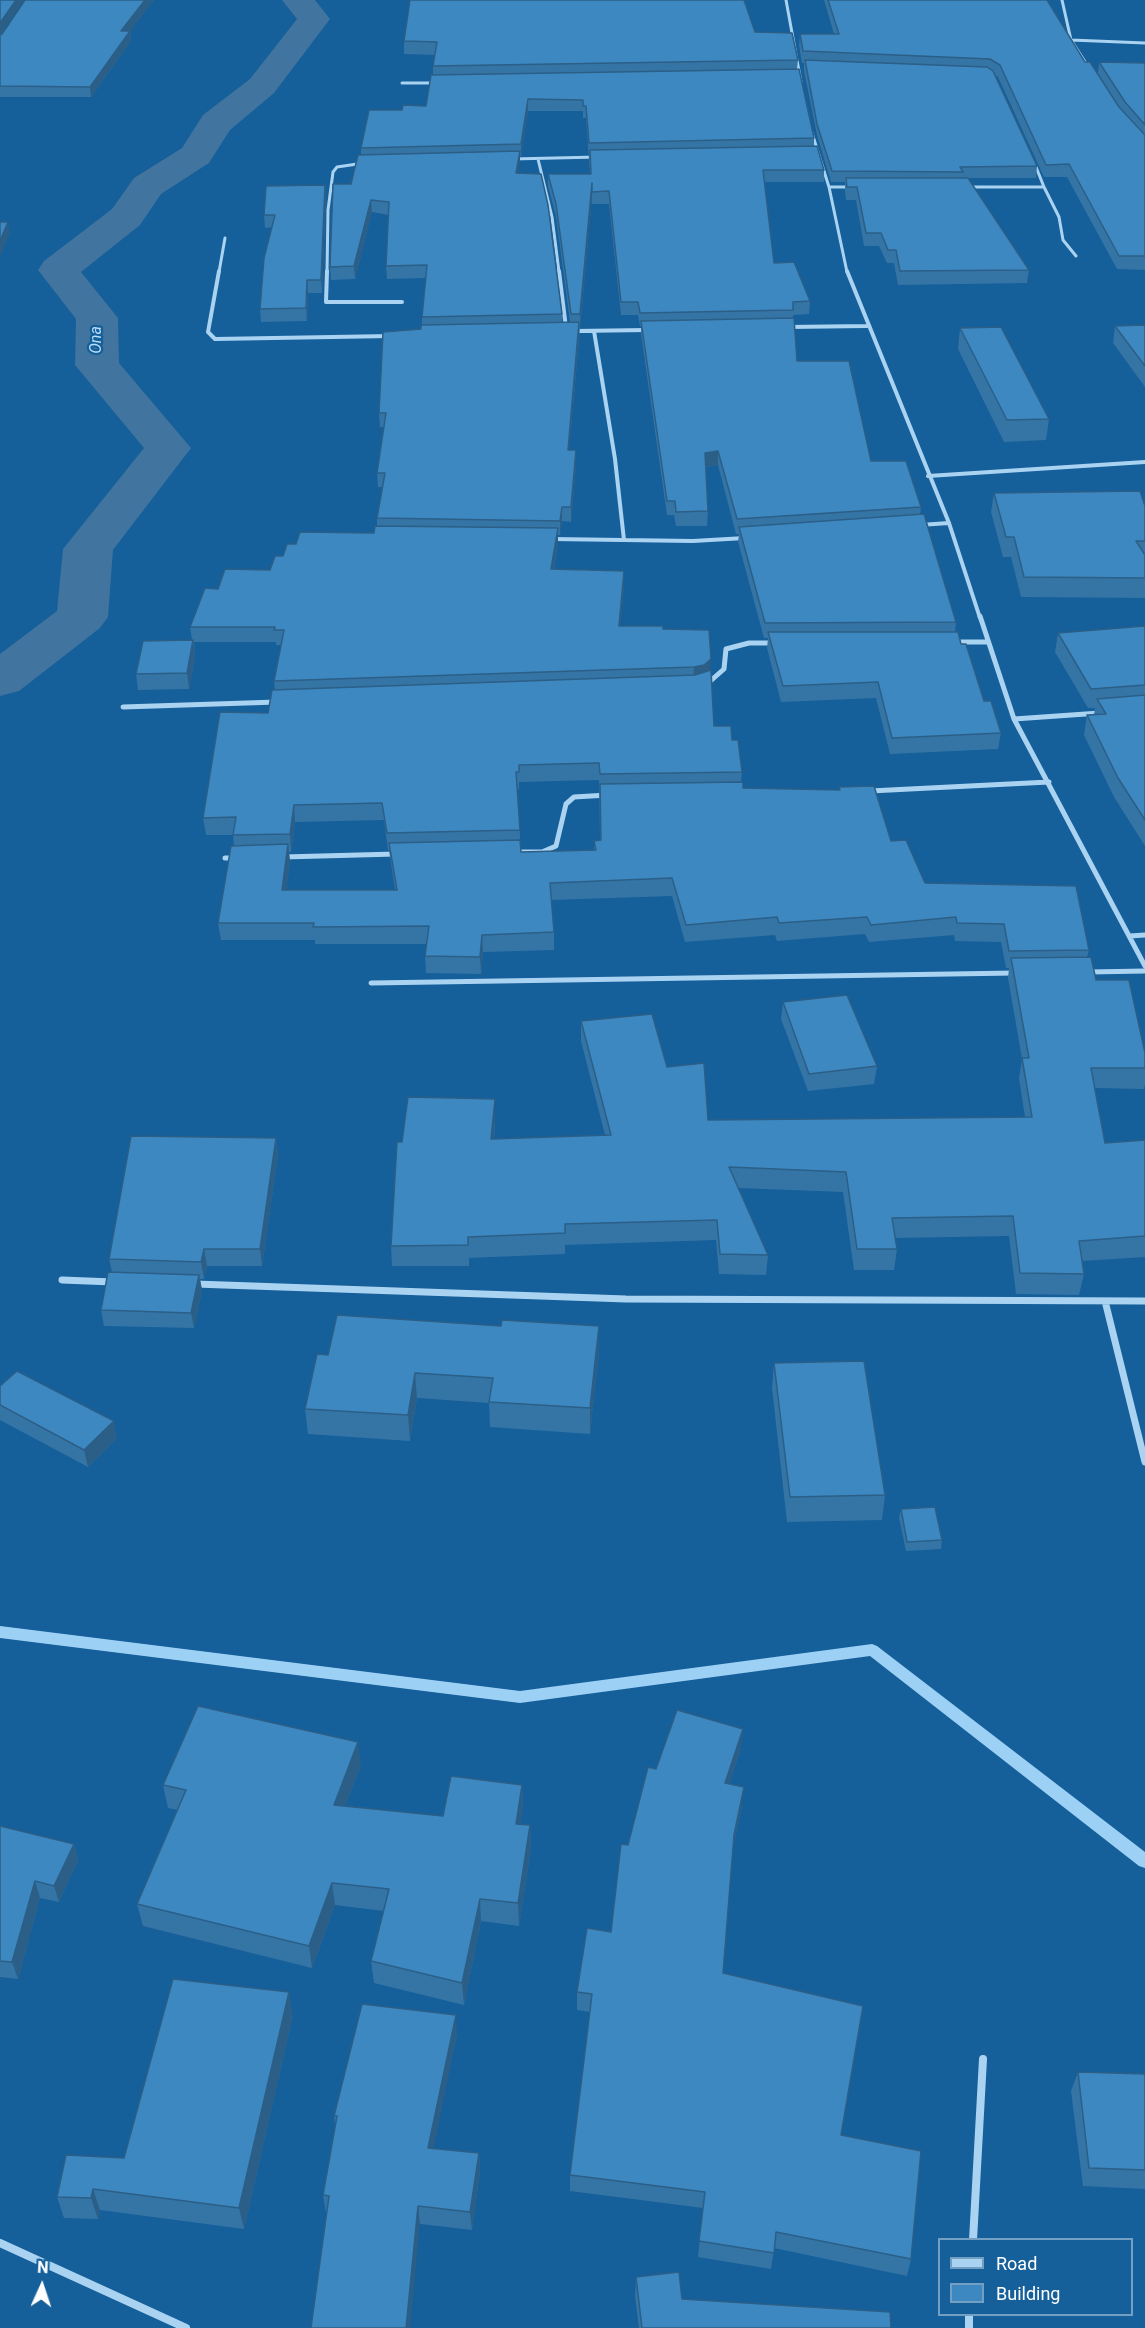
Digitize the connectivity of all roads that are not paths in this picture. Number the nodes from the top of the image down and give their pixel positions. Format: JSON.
{"nodes":[{"id":1,"x":786,"y":0,"type":"edge"},
{"id":2,"x":1062,"y":0,"type":"edge"},
{"id":3,"x":1071,"y":40,"type":"junction"},
{"id":4,"x":1145,"y":43,"type":"edge"},
{"id":5,"x":1090,"y":70,"type":"edge"},
{"id":6,"x":789,"y":77,"type":"edge"},
{"id":7,"x":800,"y":77,"type":"junction"},
{"id":8,"x":402,"y":83,"type":"dead end"},
{"id":9,"x":438,"y":83,"type":"edge"},
{"id":10,"x":802,"y":87,"type":"edge"},
{"id":11,"x":811,"y":127,"type":"edge"},
{"id":12,"x":808,"y":154,"type":"edge"},
{"id":13,"x":820,"y":154,"type":"junction"},
{"id":14,"x":607,"y":157,"type":"edge"},
{"id":15,"x":1033,"y":158,"type":"edge"},
{"id":16,"x":504,"y":159,"type":"edge"},
{"id":17,"x":538,"y":159,"type":"junction"},
{"id":18,"x":366,"y":163,"type":"edge"},
{"id":19,"x":829,"y":187,"type":"junction"},
{"id":20,"x":853,"y":187,"type":"edge"},
{"id":21,"x":960,"y":187,"type":"edge"},
{"id":22,"x":1044,"y":187,"type":"junction"},
{"id":23,"x":225,"y":238,"type":"dead end"},
{"id":24,"x":1076,"y":256,"type":"dead end"},
{"id":25,"x":402,"y":302,"type":"dead end"},
{"id":26,"x":867,"y":326,"type":"junction"},
{"id":27,"x":784,"y":327,"type":"edge"},
{"id":28,"x":653,"y":330,"type":"edge"},
{"id":29,"x":555,"y":331,"type":"edge"},
{"id":30,"x":567,"y":331,"type":"junction"},
{"id":31,"x":594,"y":331,"type":"junction"},
{"id":32,"x":403,"y":336,"type":"edge"},
{"id":33,"x":1145,"y":462,"type":"edge"},
{"id":34,"x":928,"y":476,"type":"junction"},
{"id":35,"x":950,"y":523,"type":"junction"},
{"id":36,"x":915,"y":525,"type":"edge"},
{"id":37,"x":752,"y":537,"type":"edge"},
{"id":38,"x":540,"y":539,"type":"edge"},
{"id":39,"x":624,"y":540,"type":"junction"},
{"id":40,"x":940,"y":642,"type":"edge"},
{"id":41,"x":988,"y":642,"type":"junction"},
{"id":42,"x":780,"y":643,"type":"edge"},
{"id":43,"x":705,"y":685,"type":"edge"},
{"id":44,"x":290,"y":701,"type":"edge"},
{"id":45,"x":123,"y":706,"type":"dead end"},
{"id":46,"x":1103,"y":713,"type":"edge"},
{"id":47,"x":1014,"y":719,"type":"junction"},
{"id":48,"x":1049,"y":782,"type":"junction"},
{"id":49,"x":867,"y":791,"type":"edge"},
{"id":50,"x":617,"y":795,"type":"edge"},
{"id":51,"x":508,"y":852,"type":"edge"},
{"id":52,"x":403,"y":854,"type":"edge"},
{"id":53,"x":273,"y":857,"type":"edge"},
{"id":54,"x":225,"y":858,"type":"dead end"},
{"id":55,"x":249,"y":858,"type":"edge"},
{"id":56,"x":1145,"y":935,"type":"edge"},
{"id":57,"x":1130,"y":936,"type":"junction"},
{"id":58,"x":1145,"y":966,"type":"edge"},
{"id":59,"x":1145,"y":971,"type":"edge"},
{"id":60,"x":1087,"y":972,"type":"edge"},
{"id":61,"x":1028,"y":973,"type":"edge"},
{"id":62,"x":371,"y":983,"type":"dead end"},
{"id":63,"x":62,"y":1280,"type":"dead end"},
{"id":64,"x":122,"y":1282,"type":"edge"},
{"id":65,"x":182,"y":1284,"type":"edge"},
{"id":66,"x":1105,"y":1301,"type":"junction"},
{"id":67,"x":1145,"y":1301,"type":"edge"},
{"id":68,"x":1145,"y":1462,"type":"edge"},
{"id":69,"x":983,"y":2059,"type":"dead end"},
{"id":70,"x":973,"y":2238,"type":"edge"},
{"id":71,"x":0,"y":2243,"type":"edge"},
{"id":72,"x":186,"y":2328,"type":"edge"}],
"edges":[{"from":1,"to":7,"type":"street"},
{"from":2,"to":3,"type":"street"},
{"from":3,"to":4,"type":"street"},
{"from":3,"to":5,"type":"street"},
{"from":6,"to":7,"type":"street"},
{"from":7,"to":10,"type":"street"},
{"from":8,"to":9,"type":"street"},
{"from":11,"to":13,"type":"street"},
{"from":12,"to":13,"type":"street"},
{"from":13,"to":19,"type":"street"},
{"from":14,"to":17,"type":"street"},
{"from":15,"to":22,"type":"street"},
{"from":16,"to":17,"type":"street"},
{"from":17,"to":30,"type":"street"},
{"from":18,"to":25,"type":"street"},
{"from":19,"to":20,"type":"street"},
{"from":19,"to":26,"type":"street"},
{"from":21,"to":22,"type":"street"},
{"from":22,"to":24,"type":"street"},
{"from":23,"to":32,"type":"street"},
{"from":26,"to":27,"type":"street"},
{"from":26,"to":34,"type":"street"},
{"from":28,"to":31,"type":"street"},
{"from":29,"to":30,"type":"street"},
{"from":30,"to":31,"type":"street"},
{"from":31,"to":39,"type":"street"},
{"from":33,"to":34,"type":"street"},
{"from":34,"to":35,"type":"street"},
{"from":35,"to":36,"type":"street"},
{"from":35,"to":41,"type":"street"},
{"from":37,"to":39,"type":"street"},
{"from":38,"to":39,"type":"street"},
{"from":40,"to":41,"type":"street"},
{"from":41,"to":47,"type":"street"},
{"from":42,"to":43,"type":"street"},
{"from":44,"to":45,"type":"street"},
{"from":46,"to":47,"type":"street"},
{"from":47,"to":48,"type":"street"},
{"from":48,"to":49,"type":"street"},
{"from":48,"to":57,"type":"street"},
{"from":50,"to":51,"type":"street"},
{"from":52,"to":53,"type":"street"},
{"from":54,"to":55,"type":"street"},
{"from":56,"to":57,"type":"street"},
{"from":57,"to":58,"type":"street"},
{"from":59,"to":60,"type":"street"},
{"from":61,"to":62,"type":"street"},
{"from":63,"to":64,"type":"street"},
{"from":65,"to":66,"type":"street"},
{"from":66,"to":67,"type":"street"},
{"from":66,"to":68,"type":"street"},
{"from":69,"to":70,"type":"street"},
{"from":71,"to":72,"type":"street"}]}
